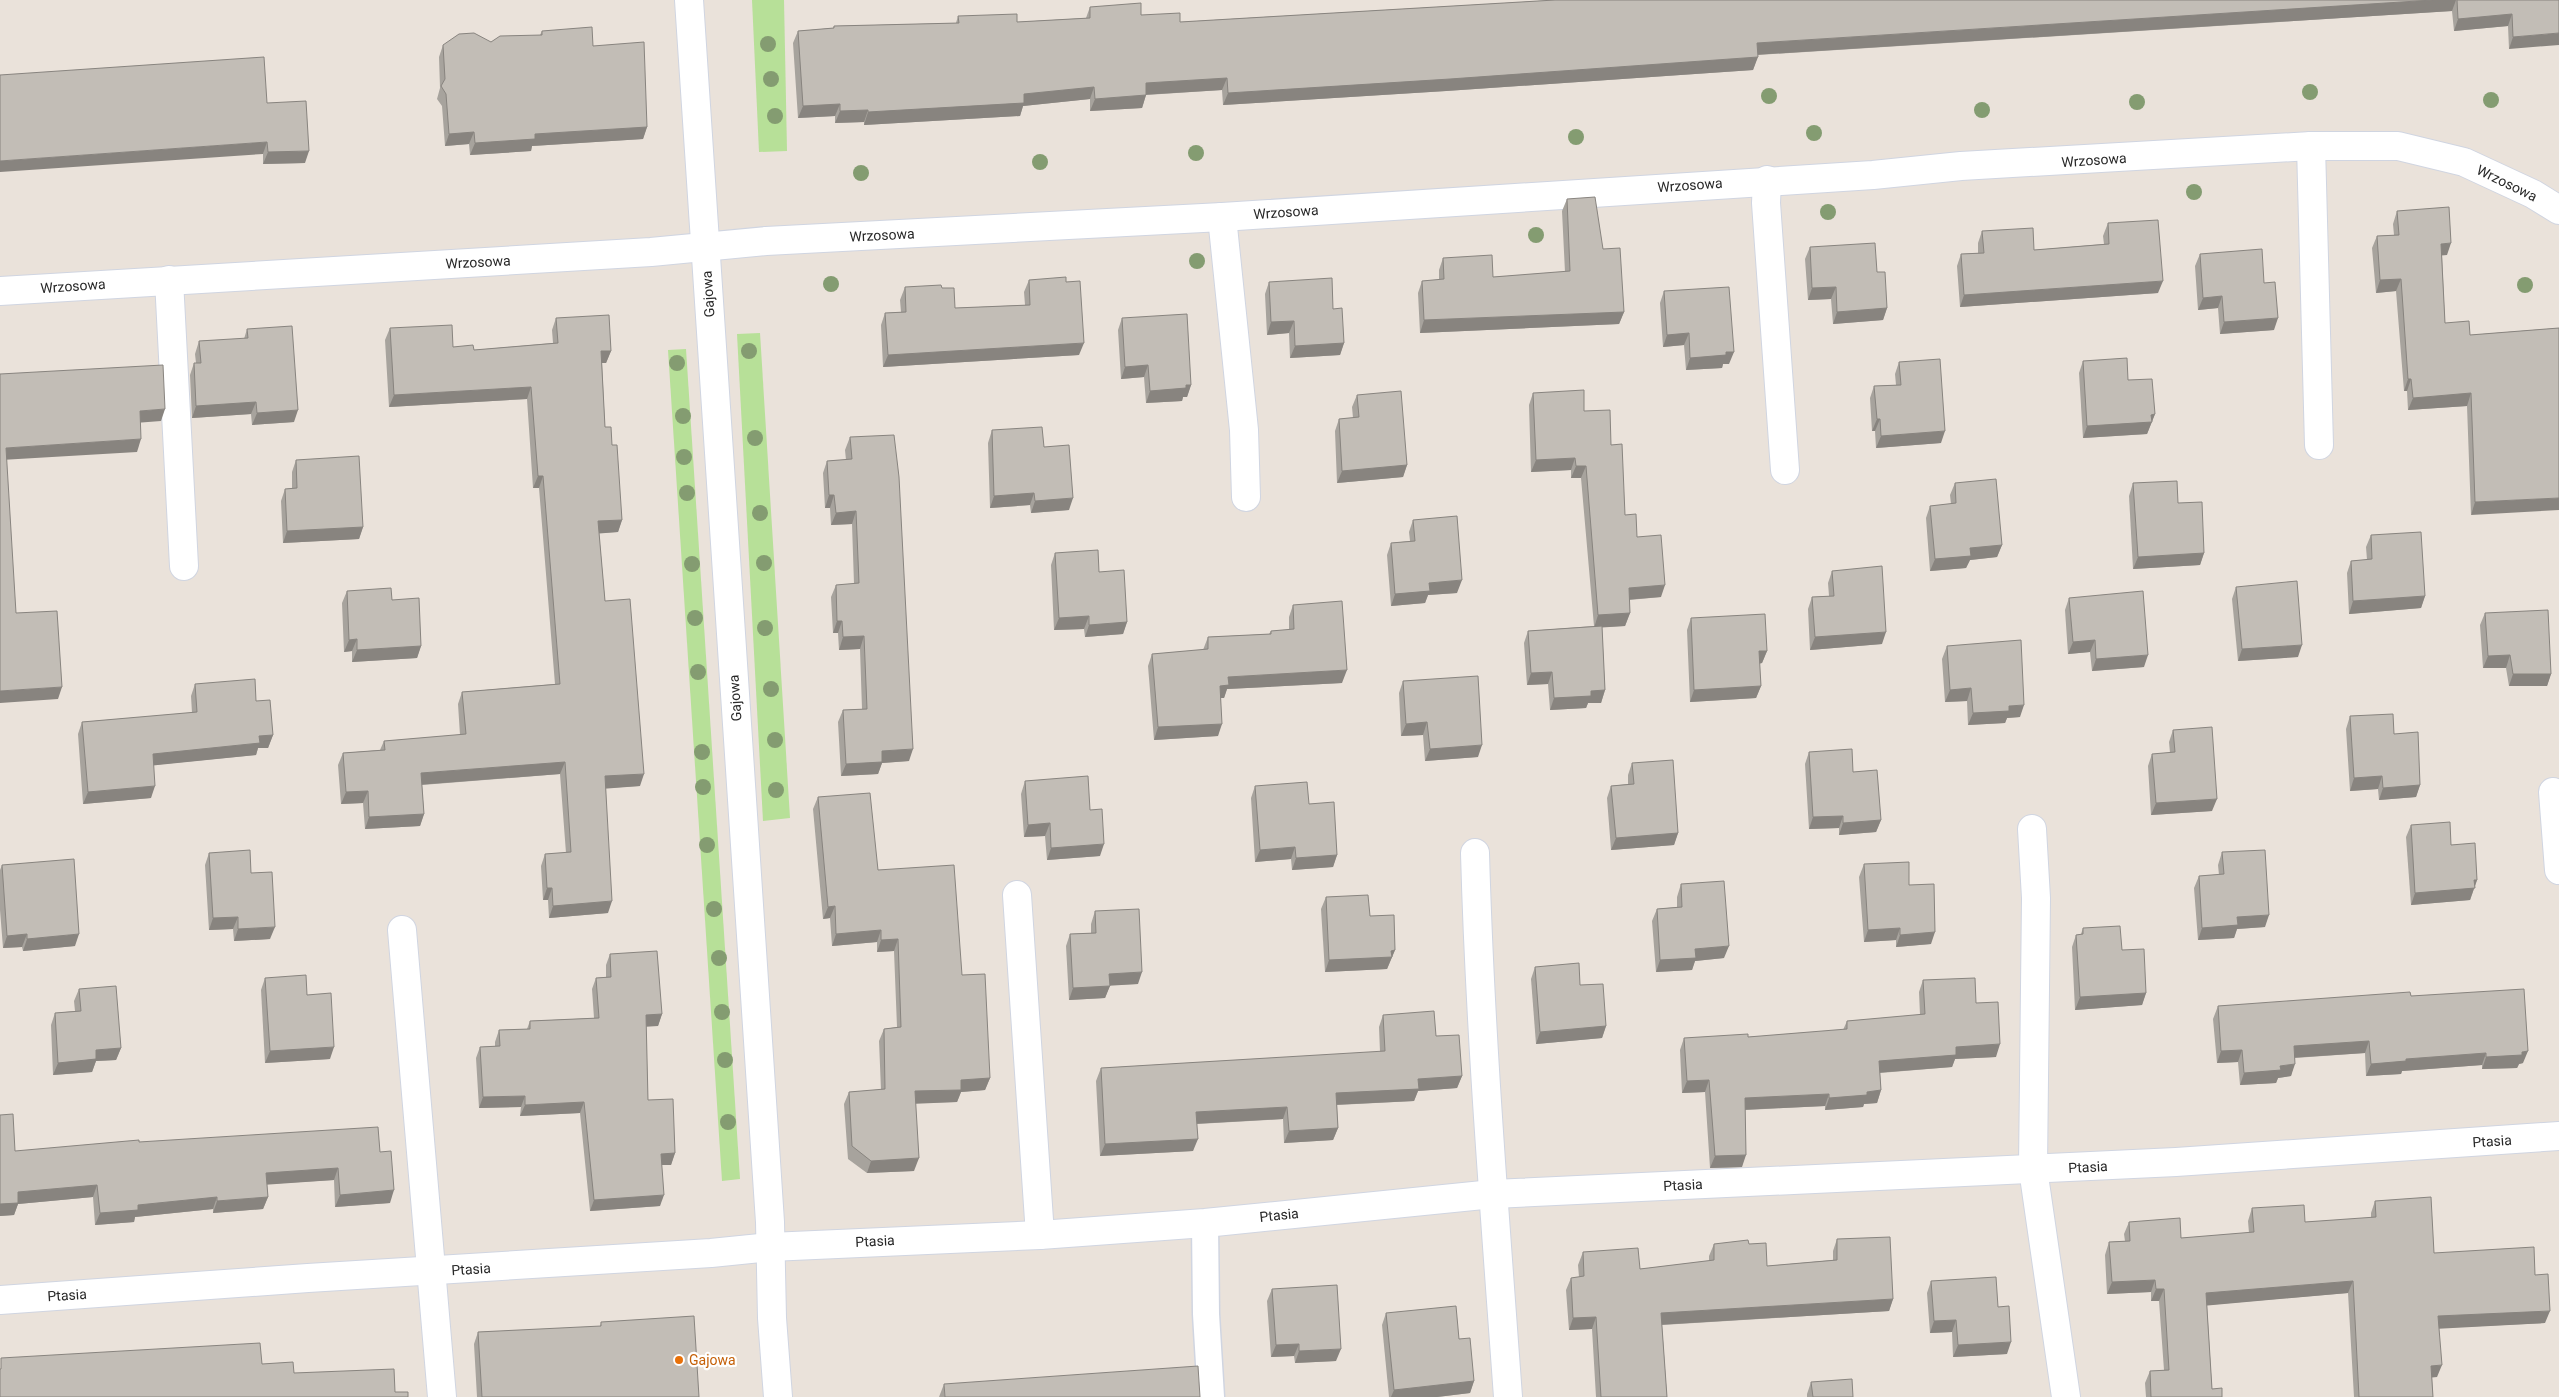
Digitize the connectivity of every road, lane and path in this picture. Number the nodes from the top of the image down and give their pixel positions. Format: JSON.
{"nodes":[{"id":1,"x":689,"y":0,"type":"edge"},
{"id":2,"x":2311,"y":146,"type":"junction"},
{"id":3,"x":1767,"y":180,"type":"junction"},
{"id":4,"x":2559,"y":210,"type":"edge"},
{"id":5,"x":1222,"y":217,"type":"junction"},
{"id":6,"x":705,"y":248,"type":"junction"},
{"id":7,"x":169,"y":280,"type":"junction"},
{"id":8,"x":0,"y":291,"type":"edge"},
{"id":9,"x":2319,"y":444,"type":"dead end"},
{"id":10,"x":1785,"y":470,"type":"dead end"},
{"id":11,"x":1246,"y":497,"type":"dead end"},
{"id":12,"x":184,"y":566,"type":"dead end"},
{"id":13,"x":2553,"y":792,"type":"dead end"},
{"id":14,"x":2032,"y":829,"type":"dead end"},
{"id":15,"x":1475,"y":853,"type":"dead end"},
{"id":16,"x":2559,"y":870,"type":"edge"},
{"id":17,"x":1018,"y":894,"type":"dead end"},
{"id":18,"x":402,"y":930,"type":"dead end"},
{"id":19,"x":2559,"y":1136,"type":"edge"},
{"id":20,"x":2033,"y":1169,"type":"junction"},
{"id":21,"x":1493,"y":1194,"type":"junction"},
{"id":22,"x":1205,"y":1223,"type":"junction"},
{"id":23,"x":1040,"y":1235,"type":"junction"},
{"id":24,"x":770,"y":1247,"type":"junction"},
{"id":25,"x":433,"y":1272,"type":"junction"},
{"id":26,"x":0,"y":1300,"type":"edge"},
{"id":27,"x":442,"y":1397,"type":"edge"},
{"id":28,"x":778,"y":1397,"type":"edge"},
{"id":29,"x":1211,"y":1397,"type":"edge"},
{"id":30,"x":1508,"y":1397,"type":"edge"},
{"id":31,"x":2066,"y":1397,"type":"edge"}],
"edges":[{"from":1,"to":6,"type":"street","name":"Gajowa"},
{"from":2,"to":3,"type":"street","name":"Wrzosowa"},
{"from":2,"to":4,"type":"street","name":"Wrzosowa"},
{"from":2,"to":9,"type":"street"},
{"from":3,"to":5,"type":"street","name":"Wrzosowa"},
{"from":3,"to":10,"type":"street"},
{"from":5,"to":6,"type":"street","name":"Wrzosowa"},
{"from":5,"to":11,"type":"street"},
{"from":6,"to":7,"type":"street","name":"Wrzosowa"},
{"from":6,"to":24,"type":"street","name":"Gajowa"},
{"from":7,"to":8,"type":"street","name":"Wrzosowa"},
{"from":7,"to":12,"type":"street"},
{"from":13,"to":16,"type":"street"},
{"from":14,"to":20,"type":"street"},
{"from":15,"to":21,"type":"street"},
{"from":17,"to":23,"type":"street"},
{"from":18,"to":25,"type":"street"},
{"from":19,"to":20,"type":"street","name":"Ptasia"},
{"from":20,"to":21,"type":"street","name":"Ptasia"},
{"from":20,"to":31,"type":"street"},
{"from":21,"to":22,"type":"street","name":"Ptasia"},
{"from":21,"to":30,"type":"street"},
{"from":22,"to":23,"type":"street","name":"Ptasia"},
{"from":22,"to":29,"type":"lane"},
{"from":23,"to":24,"type":"street","name":"Ptasia"},
{"from":24,"to":25,"type":"street","name":"Ptasia"},
{"from":24,"to":28,"type":"street","name":"Gajowa"},
{"from":25,"to":26,"type":"street","name":"Ptasia"},
{"from":25,"to":27,"type":"street"}]}
